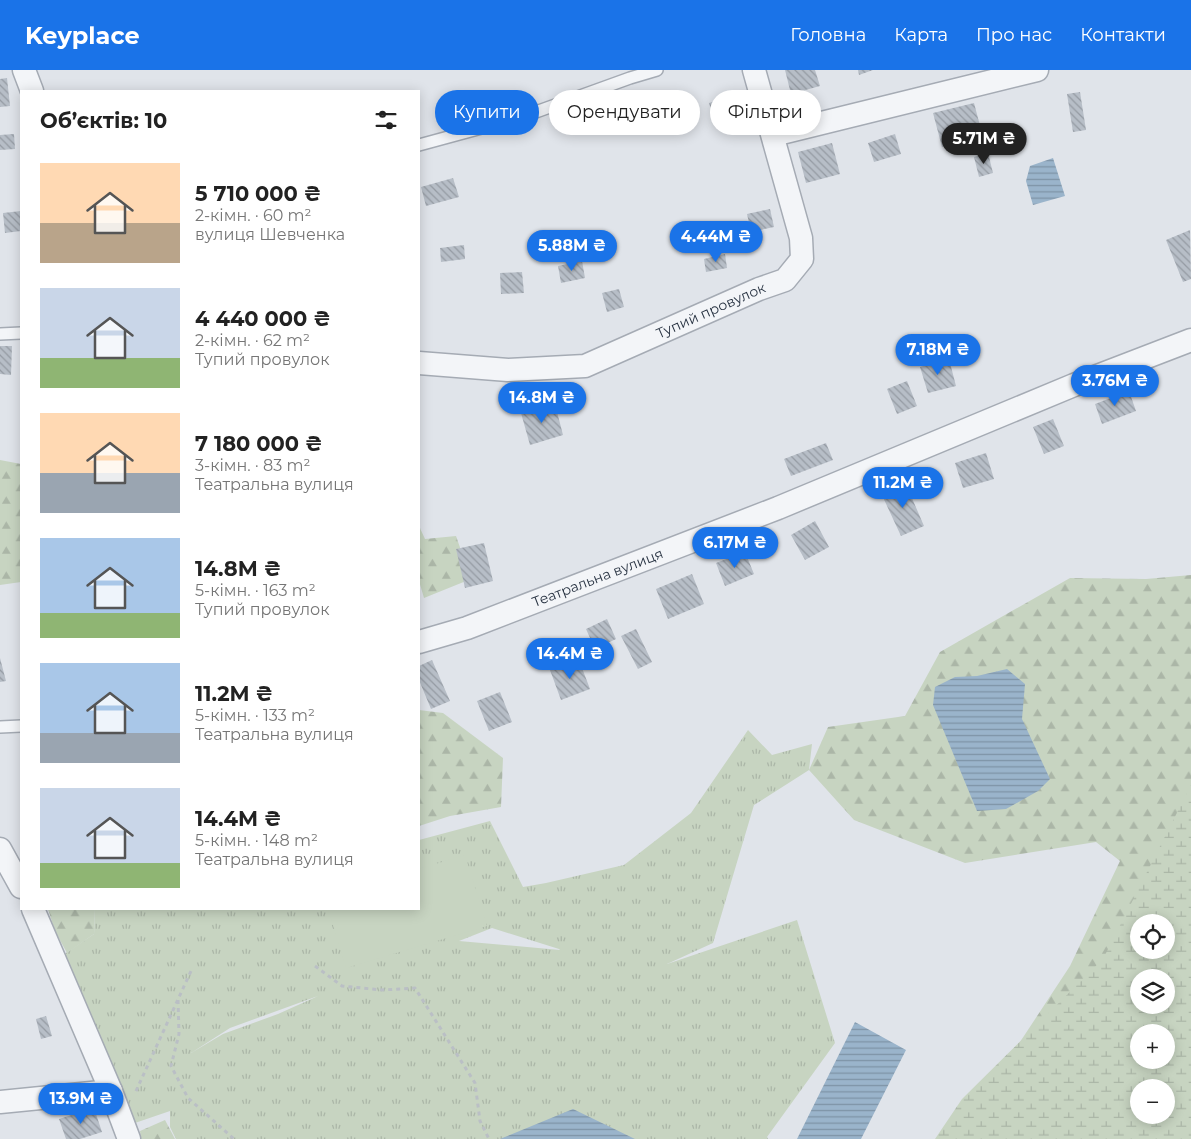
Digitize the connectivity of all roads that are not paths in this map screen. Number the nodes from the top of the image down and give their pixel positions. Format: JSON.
{"nodes":[{"id":1,"x":24,"y":70,"type":"edge"},
{"id":2,"x":657,"y":70,"type":"edge"},
{"id":3,"x":754,"y":70,"type":"edge"},
{"id":4,"x":1037,"y":70,"type":"edge"},
{"id":5,"x":32,"y":90,"type":"edge"},
{"id":6,"x":760,"y":90,"type":"edge"},
{"id":7,"x":821,"y":123,"type":"edge"},
{"id":8,"x":773,"y":135,"type":"edge"},
{"id":9,"x":420,"y":145,"type":"edge"},
{"id":10,"x":20,"y":333,"type":"edge"},
{"id":11,"x":0,"y":334,"type":"edge"},
{"id":12,"x":1191,"y":340,"type":"edge"},
{"id":13,"x":420,"y":363,"type":"edge"},
{"id":14,"x":420,"y":642,"type":"edge"},
{"id":15,"x":20,"y":726,"type":"edge"},
{"id":16,"x":0,"y":727,"type":"edge"},
{"id":17,"x":7,"y":849,"type":"edge"},
{"id":18,"x":20,"y":884,"type":"edge"},
{"id":19,"x":34,"y":910,"type":"edge"},
{"id":20,"x":111,"y":1091,"type":"junction"},
{"id":21,"x":0,"y":1102,"type":"edge"},
{"id":22,"x":129,"y":1139,"type":"edge"}],
"edges":[{"from":1,"to":5,"type":"street"},
{"from":2,"to":9,"type":"lane"},
{"from":3,"to":6,"type":"street","name":"Тупий провулок"},
{"from":4,"to":7,"type":"street"},
{"from":8,"to":13,"type":"street","name":"Тупий провулок"},
{"from":10,"to":11,"type":"lane"},
{"from":12,"to":14,"type":"street","name":"Театральна вулиця"},
{"from":15,"to":16,"type":"lane"},
{"from":17,"to":18,"type":"street"},
{"from":19,"to":20,"type":"street"},
{"from":20,"to":21,"type":"street"},
{"from":20,"to":22,"type":"street"}]}
